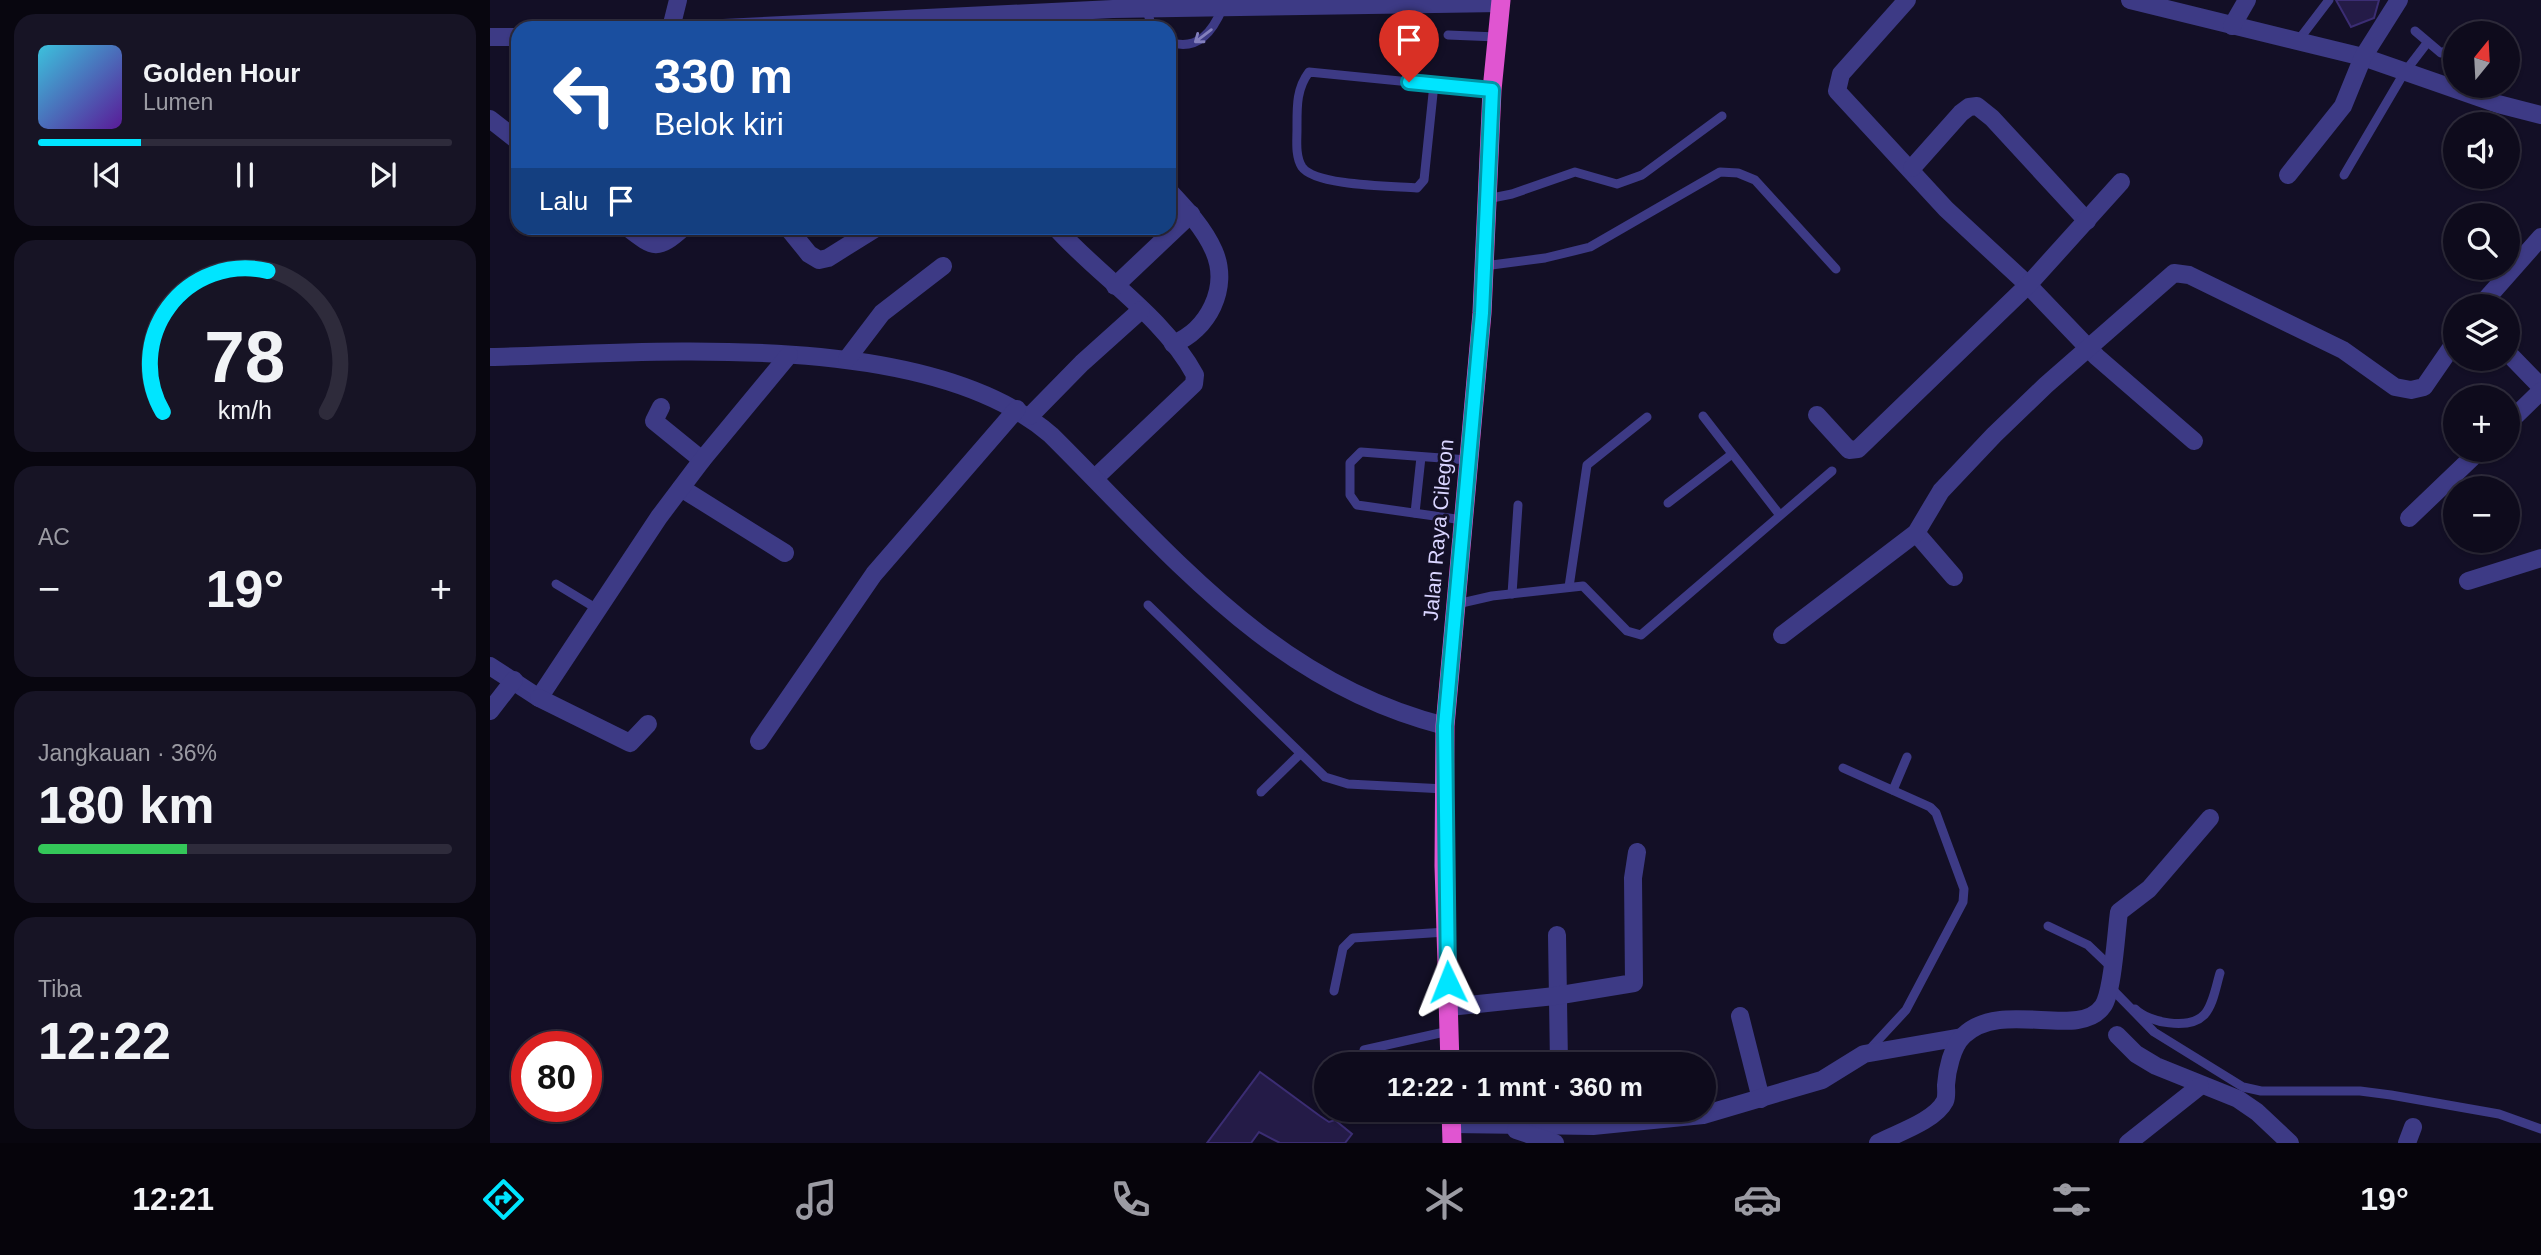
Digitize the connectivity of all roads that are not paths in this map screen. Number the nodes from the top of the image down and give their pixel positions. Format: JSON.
{"nodes":[{"id":1,"x":678,"y":0,"type":"edge"},
{"id":2,"x":1907,"y":0,"type":"edge"},
{"id":3,"x":2130,"y":0,"type":"edge"},
{"id":4,"x":2247,"y":0,"type":"edge"},
{"id":5,"x":2329,"y":0,"type":"edge"},
{"id":6,"x":2399,"y":0,"type":"edge"},
{"id":7,"x":1501,"y":2,"type":"edge"},
{"id":8,"x":1186,"y":4,"type":"edge"},
{"id":9,"x":1223,"y":7,"type":"junction"},
{"id":10,"x":1113,"y":9,"type":"junction"},
{"id":11,"x":1147,"y":10,"type":"junction"},
{"id":12,"x":673,"y":21,"type":"edge"},
{"id":13,"x":867,"y":21,"type":"edge"},
{"id":14,"x":1107,"y":21,"type":"edge"},
{"id":15,"x":1150,"y":21,"type":"edge"},
{"id":16,"x":2232,"y":26,"type":"junction"},
{"id":17,"x":2415,"y":31,"type":"dead end"},
{"id":18,"x":1448,"y":35,"type":"dead end"},
{"id":19,"x":490,"y":37,"type":"edge"},
{"id":20,"x":511,"y":37,"type":"edge"},
{"id":21,"x":1497,"y":37,"type":"junction"},
{"id":22,"x":2296,"y":43,"type":"junction"},
{"id":23,"x":2427,"y":43,"type":"junction"},
{"id":24,"x":1176,"y":44,"type":"edge"},
{"id":25,"x":2443,"y":52,"type":"edge"},
{"id":26,"x":2363,"y":57,"type":"junction"},
{"id":27,"x":2404,"y":74,"type":"junction"},
{"id":28,"x":1434,"y":84,"type":"junction"},
{"id":29,"x":1492,"y":90,"type":"junction"},
{"id":30,"x":1722,"y":116,"type":"dead end"},
{"id":31,"x":2541,"y":116,"type":"edge"},
{"id":32,"x":490,"y":119,"type":"edge"},
{"id":33,"x":511,"y":136,"type":"edge"},
{"id":34,"x":1912,"y":168,"type":"junction"},
{"id":35,"x":2288,"y":175,"type":"dead end"},
{"id":36,"x":2344,"y":175,"type":"dead end"},
{"id":37,"x":2121,"y":182,"type":"dead end"},
{"id":38,"x":1176,"y":198,"type":"edge"},
{"id":39,"x":1487,"y":199,"type":"junction"},
{"id":40,"x":1191,"y":214,"type":"junction"},
{"id":41,"x":2087,"y":221,"type":"junction"},
{"id":42,"x":1176,"y":228,"type":"edge"},
{"id":43,"x":637,"y":235,"type":"edge"},
{"id":44,"x":673,"y":235,"type":"edge"},
{"id":45,"x":794,"y":235,"type":"edge"},
{"id":46,"x":865,"y":235,"type":"edge"},
{"id":47,"x":1063,"y":235,"type":"edge"},
{"id":48,"x":1169,"y":235,"type":"edge"},
{"id":49,"x":2541,"y":237,"type":"edge"},
{"id":50,"x":943,"y":266,"type":"dead end"},
{"id":51,"x":1484,"y":266,"type":"junction"},
{"id":52,"x":1836,"y":269,"type":"dead end"},
{"id":53,"x":2028,"y":285,"type":"junction"},
{"id":54,"x":1115,"y":286,"type":"junction"},
{"id":55,"x":2491,"y":294,"type":"edge"},
{"id":56,"x":1141,"y":310,"type":"junction"},
{"id":57,"x":1173,"y":344,"type":"junction"},
{"id":58,"x":2089,"y":347,"type":"junction"},
{"id":59,"x":789,"y":355,"type":"junction"},
{"id":60,"x":490,"y":357,"type":"edge"},
{"id":61,"x":847,"y":359,"type":"junction"},
{"id":62,"x":2443,"y":359,"type":"edge"},
{"id":63,"x":2520,"y":366,"type":"edge"},
{"id":64,"x":2541,"y":389,"type":"edge"},
{"id":65,"x":660,"y":407,"type":"dead end"},
{"id":66,"x":2520,"y":411,"type":"edge"},
{"id":67,"x":1023,"y":413,"type":"junction"},
{"id":68,"x":1816,"y":415,"type":"dead end"},
{"id":69,"x":1703,"y":416,"type":"dead end"},
{"id":70,"x":1647,"y":417,"type":"dead end"},
{"id":71,"x":2194,"y":441,"type":"dead end"},
{"id":72,"x":1732,"y":454,"type":"junction"},
{"id":73,"x":1421,"y":457,"type":"junction"},
{"id":74,"x":702,"y":460,"type":"junction"},
{"id":75,"x":1468,"y":460,"type":"junction"},
{"id":76,"x":2468,"y":462,"type":"edge"},
{"id":77,"x":1832,"y":471,"type":"dead end"},
{"id":78,"x":1095,"y":478,"type":"junction"},
{"id":79,"x":681,"y":488,"type":"junction"},
{"id":80,"x":1668,"y":503,"type":"dead end"},
{"id":81,"x":1518,"y":505,"type":"dead end"},
{"id":82,"x":1415,"y":513,"type":"junction"},
{"id":83,"x":1779,"y":514,"type":"junction"},
{"id":84,"x":2410,"y":518,"type":"dead end"},
{"id":85,"x":1463,"y":520,"type":"junction"},
{"id":86,"x":1916,"y":533,"type":"junction"},
{"id":87,"x":785,"y":553,"type":"dead end"},
{"id":88,"x":2541,"y":558,"type":"edge"},
{"id":89,"x":1954,"y":577,"type":"dead end"},
{"id":90,"x":2468,"y":581,"type":"dead end"},
{"id":91,"x":556,"y":584,"type":"dead end"},
{"id":92,"x":1569,"y":587,"type":"junction"},
{"id":93,"x":1512,"y":594,"type":"junction"},
{"id":94,"x":1148,"y":605,"type":"dead end"},
{"id":95,"x":1455,"y":605,"type":"junction"},
{"id":96,"x":599,"y":610,"type":"junction"},
{"id":97,"x":1782,"y":635,"type":"dead end"},
{"id":98,"x":490,"y":666,"type":"edge"},
{"id":99,"x":514,"y":680,"type":"junction"},
{"id":100,"x":539,"y":698,"type":"junction"},
{"id":101,"x":490,"y":711,"type":"edge"},
{"id":102,"x":648,"y":724,"type":"dead end"},
{"id":103,"x":1445,"y":726,"type":"junction"},
{"id":104,"x":760,"y":741,"type":"dead end"},
{"id":105,"x":1300,"y":754,"type":"junction"},
{"id":106,"x":1907,"y":757,"type":"dead end"},
{"id":107,"x":1843,"y":768,"type":"dead end"},
{"id":108,"x":1445,"y":789,"type":"junction"},
{"id":109,"x":1893,"y":790,"type":"junction"},
{"id":110,"x":1261,"y":792,"type":"dead end"},
{"id":111,"x":2210,"y":818,"type":"dead end"},
{"id":112,"x":1637,"y":852,"type":"dead end"},
{"id":113,"x":2048,"y":926,"type":"dead end"},
{"id":114,"x":1446,"y":932,"type":"junction"},
{"id":115,"x":1557,"y":935,"type":"dead end"},
{"id":116,"x":2220,"y":974,"type":"dead end"},
{"id":117,"x":2110,"y":977,"type":"junction"},
{"id":118,"x":1334,"y":990,"type":"dead end"},
{"id":119,"x":1555,"y":996,"type":"junction"},
{"id":120,"x":1449,"y":1007,"type":"junction"},
{"id":121,"x":1740,"y":1016,"type":"dead end"},
{"id":122,"x":1449,"y":1031,"type":"junction"},
{"id":123,"x":2117,"y":1035,"type":"dead end"},
{"id":124,"x":1962,"y":1037,"type":"junction"},
{"id":125,"x":1364,"y":1050,"type":"dead end"},
{"id":126,"x":1450,"y":1052,"type":"edge"},
{"id":127,"x":1558,"y":1052,"type":"edge"},
{"id":128,"x":1864,"y":1054,"type":"junction"},
{"id":129,"x":2200,"y":1086,"type":"junction"},
{"id":130,"x":1761,"y":1099,"type":"junction"},
{"id":131,"x":1452,"y":1125,"type":"edge"},
{"id":132,"x":1499,"y":1125,"type":"junction"},
{"id":133,"x":2541,"y":1129,"type":"edge"},
{"id":134,"x":1555,"y":1143,"type":"edge"},
{"id":135,"x":1878,"y":1143,"type":"edge"},
{"id":136,"x":2128,"y":1143,"type":"edge"},
{"id":137,"x":2290,"y":1143,"type":"edge"}],
"edges":[{"from":1,"to":12,"type":"street"},
{"from":2,"to":34,"type":"street"},
{"from":3,"to":16,"type":"street"},
{"from":4,"to":16,"type":"street"},
{"from":5,"to":22,"type":"lane"},
{"from":6,"to":26,"type":"street"},
{"from":7,"to":9,"type":"street"},
{"from":7,"to":21,"type":"highway","name":"Jalan Raya Cilegon"},
{"from":8,"to":9,"type":"street"},
{"from":8,"to":11,"type":"street"},
{"from":9,"to":24,"type":"lane","one_way":true},
{"from":10,"to":11,"type":"street"},
{"from":10,"to":13,"type":"street"},
{"from":10,"to":14,"type":"street"},
{"from":11,"to":15,"type":"lane"},
{"from":16,"to":22,"type":"street"},
{"from":17,"to":23,"type":"lane"},
{"from":18,"to":21,"type":"lane"},
{"from":19,"to":20,"type":"street"},
{"from":21,"to":29,"type":"highway","name":"Jalan Raya Cilegon"},
{"from":22,"to":26,"type":"street"},
{"from":23,"to":25,"type":"lane"},
{"from":23,"to":27,"type":"lane"},
{"from":26,"to":27,"type":"street"},
{"from":26,"to":35,"type":"street"},
{"from":27,"to":31,"type":"street"},
{"from":27,"to":36,"type":"lane"},
{"from":28,"to":28,"type":"lane"},
{"from":28,"to":29,"type":"lane"},
{"from":29,"to":39,"type":"highway","name":"Jalan Raya Cilegon"},
{"from":30,"to":39,"type":"lane"},
{"from":32,"to":33,"type":"street"},
{"from":34,"to":41,"type":"street"},
{"from":34,"to":53,"type":"street"},
{"from":37,"to":41,"type":"street"},
{"from":38,"to":40,"type":"street"},
{"from":39,"to":51,"type":"highway","name":"Jalan Raya Cilegon"},
{"from":40,"to":42,"type":"street"},
{"from":40,"to":57,"type":"street"},
{"from":41,"to":53,"type":"street"},
{"from":43,"to":44,"type":"street"},
{"from":45,"to":46,"type":"street"},
{"from":47,"to":54,"type":"street"},
{"from":48,"to":54,"type":"street"},
{"from":49,"to":55,"type":"street"},
{"from":50,"to":61,"type":"street"},
{"from":51,"to":52,"type":"lane"},
{"from":51,"to":75,"type":"highway","name":"Jalan Raya Cilegon"},
{"from":53,"to":58,"type":"street"},
{"from":53,"to":68,"type":"street"},
{"from":54,"to":56,"type":"street"},
{"from":56,"to":57,"type":"street"},
{"from":56,"to":67,"type":"street"},
{"from":57,"to":78,"type":"street"},
{"from":58,"to":62,"type":"street"},
{"from":58,"to":71,"type":"street"},
{"from":58,"to":86,"type":"street"},
{"from":59,"to":60,"type":"street"},
{"from":59,"to":61,"type":"street"},
{"from":59,"to":74,"type":"street"},
{"from":61,"to":67,"type":"street"},
{"from":63,"to":64,"type":"street"},
{"from":64,"to":66,"type":"street"},
{"from":65,"to":74,"type":"street"},
{"from":67,"to":78,"type":"street"},
{"from":67,"to":104,"type":"street"},
{"from":69,"to":72,"type":"lane"},
{"from":70,"to":92,"type":"lane"},
{"from":72,"to":80,"type":"lane"},
{"from":72,"to":83,"type":"lane"},
{"from":73,"to":75,"type":"lane"},
{"from":73,"to":82,"type":"lane"},
{"from":73,"to":82,"type":"lane"},
{"from":74,"to":79,"type":"street"},
{"from":75,"to":85,"type":"highway","name":"Jalan Raya Cilegon"},
{"from":76,"to":84,"type":"street"},
{"from":77,"to":83,"type":"lane"},
{"from":78,"to":103,"type":"street"},
{"from":79,"to":87,"type":"street"},
{"from":79,"to":96,"type":"street"},
{"from":81,"to":93,"type":"lane"},
{"from":82,"to":85,"type":"lane"},
{"from":83,"to":92,"type":"lane"},
{"from":85,"to":95,"type":"highway","name":"Jalan Raya Cilegon"},
{"from":86,"to":89,"type":"street"},
{"from":86,"to":97,"type":"street"},
{"from":88,"to":90,"type":"street"},
{"from":91,"to":96,"type":"lane"},
{"from":92,"to":93,"type":"lane"},
{"from":93,"to":95,"type":"lane"},
{"from":94,"to":105,"type":"lane"},
{"from":95,"to":103,"type":"highway","name":"Jalan Raya Cilegon"},
{"from":96,"to":100,"type":"street"},
{"from":98,"to":99,"type":"street"},
{"from":99,"to":100,"type":"street"},
{"from":99,"to":101,"type":"street"},
{"from":100,"to":102,"type":"street"},
{"from":103,"to":108,"type":"highway","name":"Jalan Raya Cilegon"},
{"from":105,"to":108,"type":"lane"},
{"from":105,"to":110,"type":"lane"},
{"from":106,"to":109,"type":"lane"},
{"from":107,"to":109,"type":"lane"},
{"from":108,"to":114,"type":"highway","name":"Jalan Raya Cilegon"},
{"from":109,"to":128,"type":"lane"},
{"from":111,"to":117,"type":"street"},
{"from":112,"to":119,"type":"street"},
{"from":113,"to":117,"type":"lane"},
{"from":114,"to":118,"type":"lane"},
{"from":114,"to":120,"type":"highway","name":"Jalan Raya Cilegon"},
{"from":115,"to":119,"type":"street"},
{"from":116,"to":117,"type":"lane"},
{"from":117,"to":124,"type":"street"},
{"from":117,"to":133,"type":"lane"},
{"from":119,"to":120,"type":"street"},
{"from":119,"to":127,"type":"street"},
{"from":120,"to":122,"type":"highway","name":"Jalan Raya Cilegon"},
{"from":121,"to":130,"type":"street"},
{"from":122,"to":125,"type":"lane"},
{"from":122,"to":126,"type":"highway","name":"Jalan Raya Cilegon"},
{"from":123,"to":129,"type":"street"},
{"from":124,"to":128,"type":"street"},
{"from":124,"to":135,"type":"street"},
{"from":128,"to":130,"type":"street"},
{"from":129,"to":136,"type":"street"},
{"from":129,"to":137,"type":"street"},
{"from":130,"to":132,"type":"street"},
{"from":131,"to":132,"type":"street"},
{"from":132,"to":134,"type":"street"}]}
